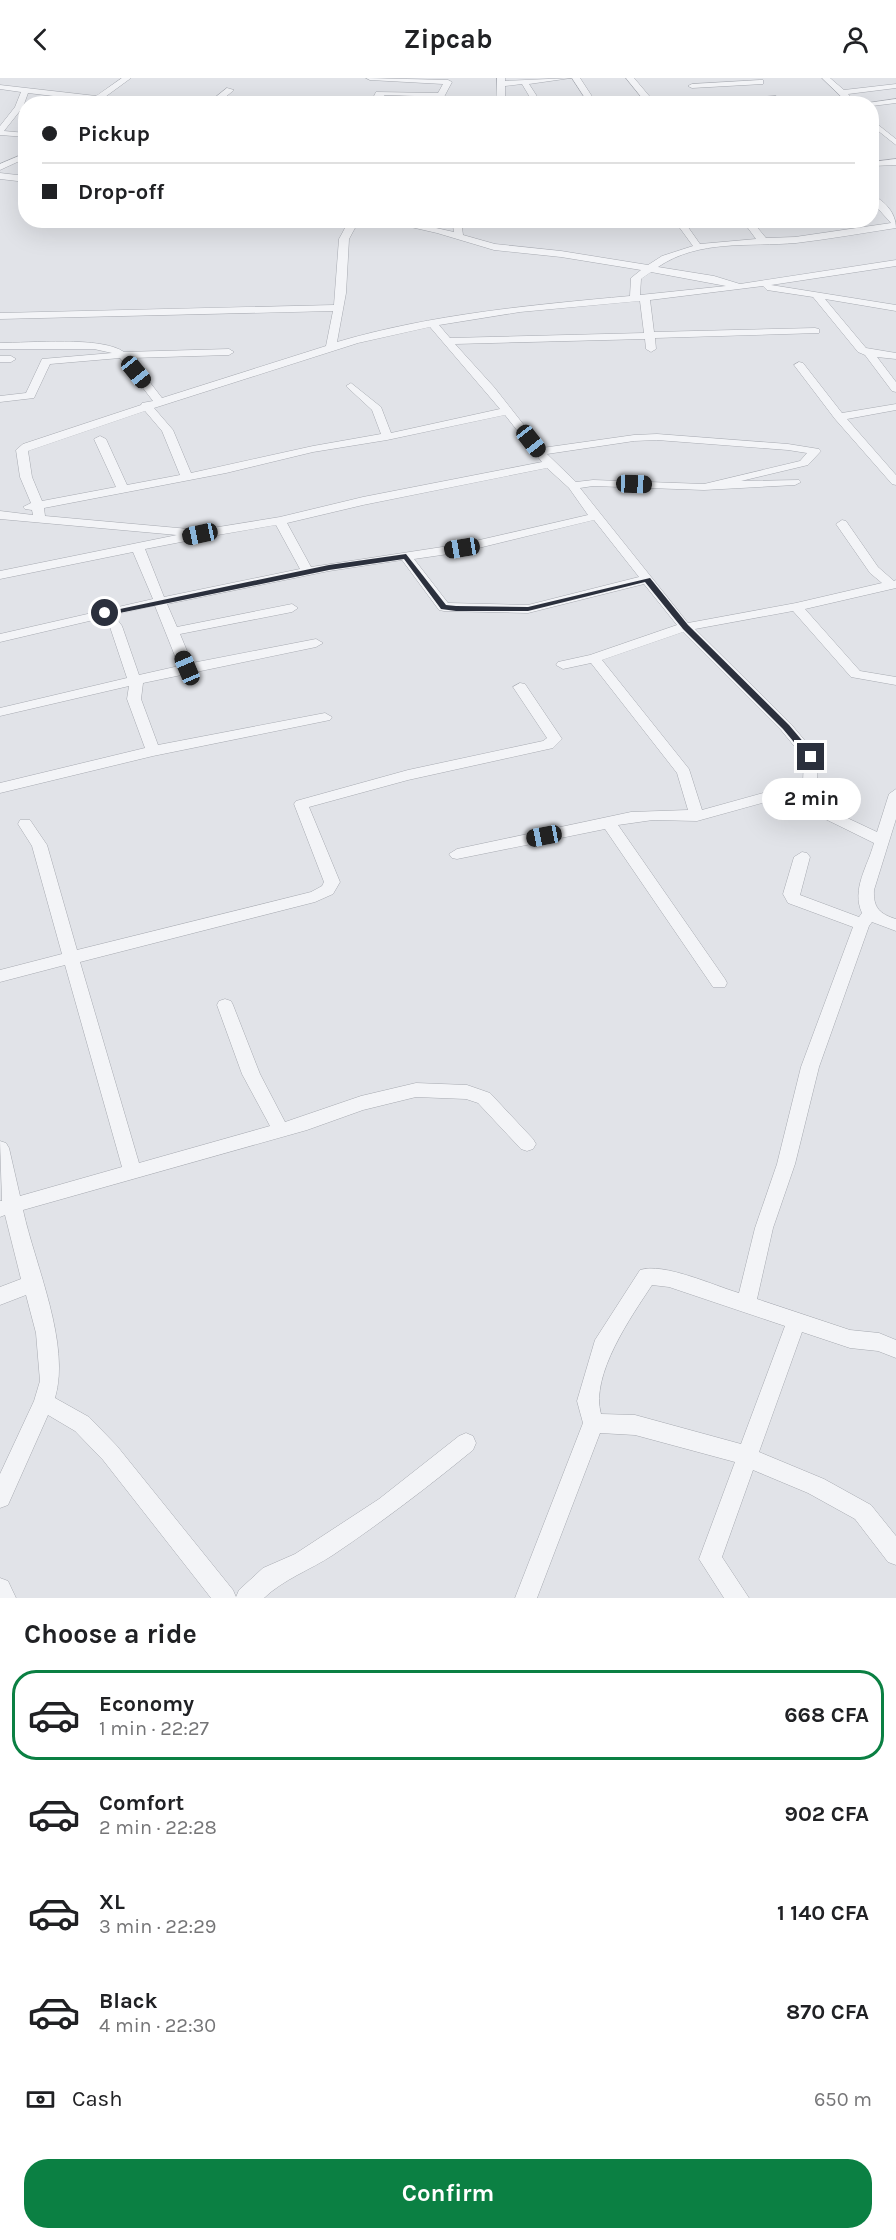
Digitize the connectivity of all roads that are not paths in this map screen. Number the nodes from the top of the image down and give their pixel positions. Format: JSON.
{"nodes":[{"id":1,"x":127,"y":78,"type":"edge"},
{"id":2,"x":370,"y":78,"type":"edge"},
{"id":3,"x":567,"y":78,"type":"edge"},
{"id":4,"x":576,"y":78,"type":"edge"},
{"id":5,"x":630,"y":78,"type":"edge"},
{"id":6,"x":686,"y":78,"type":"edge"},
{"id":7,"x":826,"y":78,"type":"edge"},
{"id":8,"x":757,"y":80,"type":"edge"},
{"id":9,"x":501,"y":81,"type":"edge"},
{"id":10,"x":524,"y":82,"type":"junction"},
{"id":11,"x":692,"y":86,"type":"junction"},
{"id":12,"x":896,"y":86,"type":"edge"},
{"id":13,"x":0,"y":87,"type":"edge"},
{"id":14,"x":25,"y":90,"type":"junction"},
{"id":15,"x":230,"y":90,"type":"dead end"},
{"id":16,"x":842,"y":93,"type":"junction"},
{"id":17,"x":23,"y":96,"type":"edge"},
{"id":18,"x":71,"y":96,"type":"edge"},
{"id":19,"x":106,"y":96,"type":"edge"},
{"id":20,"x":222,"y":96,"type":"edge"},
{"id":21,"x":378,"y":96,"type":"edge"},
{"id":22,"x":533,"y":96,"type":"edge"},
{"id":23,"x":588,"y":96,"type":"edge"},
{"id":24,"x":645,"y":96,"type":"edge"},
{"id":25,"x":698,"y":96,"type":"edge"},
{"id":26,"x":774,"y":96,"type":"edge"},
{"id":27,"x":845,"y":96,"type":"edge"},
{"id":28,"x":896,"y":101,"type":"edge"},
{"id":29,"x":879,"y":103,"type":"edge"},
{"id":30,"x":18,"y":108,"type":"edge"},
{"id":31,"x":879,"y":128,"type":"edge"},
{"id":32,"x":0,"y":132,"type":"edge"},
{"id":33,"x":18,"y":134,"type":"edge"},
{"id":34,"x":896,"y":143,"type":"edge"},
{"id":35,"x":18,"y":158,"type":"edge"},
{"id":36,"x":896,"y":162,"type":"edge"},
{"id":37,"x":879,"y":163,"type":"edge"},
{"id":38,"x":3,"y":164,"type":"edge"},
{"id":39,"x":0,"y":176,"type":"edge"},
{"id":40,"x":18,"y":178,"type":"edge"},
{"id":41,"x":879,"y":204,"type":"edge"},
{"id":42,"x":896,"y":224,"type":"edge"},
{"id":43,"x":879,"y":227,"type":"edge"},
{"id":44,"x":350,"y":228,"type":"edge"},
{"id":45,"x":424,"y":228,"type":"edge"},
{"id":46,"x":457,"y":228,"type":"edge"},
{"id":47,"x":684,"y":228,"type":"edge"},
{"id":48,"x":752,"y":228,"type":"edge"},
{"id":49,"x":847,"y":228,"type":"edge"},
{"id":50,"x":872,"y":228,"type":"edge"},
{"id":51,"x":837,"y":234,"type":"junction"},
{"id":52,"x":459,"y":238,"type":"junction"},
{"id":53,"x":763,"y":241,"type":"junction"},
{"id":54,"x":698,"y":247,"type":"junction"},
{"id":55,"x":896,"y":263,"type":"edge"},
{"id":56,"x":647,"y":268,"type":"junction"},
{"id":57,"x":752,"y":285,"type":"junction"},
{"id":58,"x":741,"y":287,"type":"junction"},
{"id":59,"x":817,"y":296,"type":"junction"},
{"id":60,"x":641,"y":300,"type":"junction"},
{"id":61,"x":337,"y":308,"type":"junction"},
{"id":62,"x":896,"y":308,"type":"edge"},
{"id":63,"x":0,"y":316,"type":"edge"},
{"id":64,"x":432,"y":324,"type":"junction"},
{"id":65,"x":815,"y":331,"type":"dead end"},
{"id":66,"x":649,"y":336,"type":"junction"},
{"id":67,"x":447,"y":341,"type":"junction"},
{"id":68,"x":0,"y":346,"type":"edge"},
{"id":69,"x":331,"y":348,"type":"junction"},
{"id":70,"x":651,"y":349,"type":"dead end"},
{"id":71,"x":229,"y":352,"type":"dead end"},
{"id":72,"x":869,"y":353,"type":"junction"},
{"id":73,"x":122,"y":356,"type":"junction"},
{"id":74,"x":896,"y":356,"type":"edge"},
{"id":75,"x":799,"y":365,"type":"dead end"},
{"id":76,"x":351,"y":386,"type":"dead end"},
{"id":77,"x":896,"y":389,"type":"edge"},
{"id":78,"x":0,"y":399,"type":"edge"},
{"id":79,"x":159,"y":401,"type":"junction"},
{"id":80,"x":146,"y":405,"type":"junction"},
{"id":81,"x":896,"y":407,"type":"edge"},
{"id":82,"x":508,"y":411,"type":"junction"},
{"id":83,"x":839,"y":417,"type":"junction"},
{"id":84,"x":387,"y":437,"type":"junction"},
{"id":85,"x":100,"y":439,"type":"dead end"},
{"id":86,"x":540,"y":452,"type":"junction"},
{"id":87,"x":549,"y":464,"type":"junction"},
{"id":88,"x":187,"y":477,"type":"junction"},
{"id":89,"x":795,"y":482,"type":"dead end"},
{"id":90,"x":896,"y":482,"type":"edge"},
{"id":91,"x":573,"y":486,"type":"junction"},
{"id":92,"x":704,"y":487,"type":"junction"},
{"id":93,"x":123,"y":490,"type":"junction"},
{"id":94,"x":38,"y":512,"type":"junction"},
{"id":95,"x":0,"y":514,"type":"edge"},
{"id":96,"x":597,"y":516,"type":"junction"},
{"id":97,"x":280,"y":521,"type":"junction"},
{"id":98,"x":842,"y":524,"type":"dead end"},
{"id":99,"x":200,"y":534,"type":"junction"},
{"id":100,"x":138,"y":548,"type":"junction"},
{"id":101,"x":406,"y":557,"type":"junction"},
{"id":102,"x":308,"y":572,"type":"junction"},
{"id":103,"x":0,"y":575,"type":"edge"},
{"id":104,"x":647,"y":579,"type":"junction"},
{"id":105,"x":893,"y":584,"type":"edge"},
{"id":106,"x":159,"y":603,"type":"junction"},
{"id":107,"x":796,"y":607,"type":"junction"},
{"id":108,"x":292,"y":608,"type":"dead end"},
{"id":109,"x":105,"y":613,"type":"junction"},
{"id":110,"x":686,"y":627,"type":"junction"},
{"id":111,"x":172,"y":632,"type":"junction"},
{"id":112,"x":0,"y":638,"type":"edge"},
{"id":113,"x":316,"y":642,"type":"dead end"},
{"id":114,"x":594,"y":658,"type":"junction"},
{"id":115,"x":563,"y":665,"type":"dead end"},
{"id":116,"x":187,"y":668,"type":"junction"},
{"id":117,"x":896,"y":681,"type":"edge"},
{"id":118,"x":136,"y":682,"type":"junction"},
{"id":119,"x":520,"y":687,"type":"dead end"},
{"id":120,"x":0,"y":712,"type":"edge"},
{"id":121,"x":325,"y":717,"type":"dead end"},
{"id":122,"x":153,"y":751,"type":"junction"},
{"id":123,"x":810,"y":785,"type":"junction"},
{"id":124,"x":0,"y":788,"type":"edge"},
{"id":125,"x":896,"y":794,"type":"edge"},
{"id":126,"x":697,"y":816,"type":"junction"},
{"id":127,"x":609,"y":823,"type":"junction"},
{"id":128,"x":24,"y":824,"type":"dead end"},
{"id":129,"x":882,"y":841,"type":"junction"},
{"id":130,"x":457,"y":854,"type":"dead end"},
{"id":131,"x":802,"y":857,"type":"dead end"},
{"id":132,"x":866,"y":918,"type":"junction"},
{"id":133,"x":896,"y":925,"type":"edge"},
{"id":134,"x":71,"y":958,"type":"junction"},
{"id":135,"x":0,"y":976,"type":"edge"},
{"id":136,"x":719,"y":983,"type":"dead end"},
{"id":137,"x":225,"y":1005,"type":"dead end"},
{"id":138,"x":280,"y":1129,"type":"junction"},
{"id":139,"x":527,"y":1144,"type":"dead end"},
{"id":140,"x":0,"y":1148,"type":"edge"},
{"id":141,"x":132,"y":1170,"type":"junction"},
{"id":142,"x":6,"y":1208,"type":"edge"},
{"id":143,"x":34,"y":1283,"type":"junction"},
{"id":144,"x":0,"y":1296,"type":"edge"},
{"id":145,"x":746,"y":1304,"type":"junction"},
{"id":146,"x":796,"y":1322,"type":"junction"},
{"id":147,"x":896,"y":1349,"type":"edge"},
{"id":148,"x":44,"y":1402,"type":"junction"},
{"id":149,"x":593,"y":1423,"type":"junction"},
{"id":150,"x":466,"y":1443,"type":"dead end"},
{"id":151,"x":748,"y":1457,"type":"junction"},
{"id":152,"x":0,"y":1498,"type":"edge"},
{"id":153,"x":896,"y":1554,"type":"edge"},
{"id":154,"x":0,"y":1589,"type":"edge"},
{"id":155,"x":5,"y":1598,"type":"edge"},
{"id":156,"x":225,"y":1598,"type":"edge"},
{"id":157,"x":247,"y":1598,"type":"edge"},
{"id":158,"x":526,"y":1598,"type":"edge"},
{"id":159,"x":738,"y":1598,"type":"edge"}],
"edges":[{"from":1,"to":19,"type":"street"},
{"from":2,"to":21,"type":"street"},
{"from":3,"to":10,"type":"street"},
{"from":4,"to":23,"type":"street"},
{"from":5,"to":24,"type":"street"},
{"from":6,"to":11,"type":"street"},
{"from":7,"to":16,"type":"street"},
{"from":8,"to":11,"type":"street"},
{"from":8,"to":26,"type":"street"},
{"from":9,"to":10,"type":"street"},
{"from":10,"to":22,"type":"street"},
{"from":11,"to":25,"type":"street"},
{"from":12,"to":16,"type":"street"},
{"from":13,"to":14,"type":"street"},
{"from":14,"to":17,"type":"street"},
{"from":14,"to":18,"type":"street"},
{"from":15,"to":20,"type":"street"},
{"from":16,"to":27,"type":"street"},
{"from":28,"to":29,"type":"street"},
{"from":30,"to":32,"type":"street"},
{"from":31,"to":34,"type":"street"},
{"from":32,"to":33,"type":"street"},
{"from":35,"to":38,"type":"street"},
{"from":36,"to":37,"type":"street"},
{"from":39,"to":40,"type":"street"},
{"from":41,"to":42,"type":"street"},
{"from":42,"to":43,"type":"street"},
{"from":44,"to":61,"type":"street"},
{"from":45,"to":52,"type":"street"},
{"from":46,"to":52,"type":"street"},
{"from":47,"to":54,"type":"street"},
{"from":48,"to":53,"type":"street"},
{"from":49,"to":51,"type":"street"},
{"from":50,"to":51,"type":"street"},
{"from":51,"to":53,"type":"street"},
{"from":52,"to":56,"type":"street"},
{"from":53,"to":54,"type":"street"},
{"from":54,"to":56,"type":"street"},
{"from":55,"to":57,"type":"street"},
{"from":56,"to":58,"type":"street"},
{"from":56,"to":60,"type":"street"},
{"from":57,"to":58,"type":"street"},
{"from":57,"to":59,"type":"street"},
{"from":58,"to":60,"type":"street"},
{"from":59,"to":62,"type":"street"},
{"from":59,"to":72,"type":"street"},
{"from":60,"to":64,"type":"street"},
{"from":60,"to":66,"type":"street"},
{"from":61,"to":63,"type":"street"},
{"from":61,"to":69,"type":"street"},
{"from":64,"to":67,"type":"street"},
{"from":64,"to":69,"type":"street"},
{"from":65,"to":66,"type":"street"},
{"from":66,"to":67,"type":"street"},
{"from":66,"to":70,"type":"street"},
{"from":67,"to":82,"type":"street"},
{"from":68,"to":73,"type":"street"},
{"from":69,"to":79,"type":"street"},
{"from":71,"to":73,"type":"street"},
{"from":72,"to":74,"type":"street"},
{"from":72,"to":77,"type":"street"},
{"from":73,"to":78,"type":"street"},
{"from":73,"to":79,"type":"street"},
{"from":75,"to":83,"type":"street"},
{"from":76,"to":84,"type":"street"},
{"from":79,"to":80,"type":"street"},
{"from":80,"to":88,"type":"street"},
{"from":80,"to":94,"type":"street"},
{"from":81,"to":83,"type":"street"},
{"from":82,"to":84,"type":"street"},
{"from":82,"to":86,"type":"street"},
{"from":83,"to":90,"type":"street"},
{"from":84,"to":88,"type":"street"},
{"from":85,"to":93,"type":"street"},
{"from":86,"to":87,"type":"street"},
{"from":86,"to":92,"type":"street"},
{"from":87,"to":91,"type":"street"},
{"from":87,"to":97,"type":"street"},
{"from":88,"to":93,"type":"street"},
{"from":89,"to":92,"type":"street"},
{"from":91,"to":92,"type":"street"},
{"from":91,"to":96,"type":"street"},
{"from":93,"to":94,"type":"street"},
{"from":94,"to":95,"type":"street"},
{"from":94,"to":99,"type":"street"},
{"from":96,"to":101,"type":"street"},
{"from":96,"to":104,"type":"street"},
{"from":97,"to":99,"type":"street"},
{"from":97,"to":102,"type":"street"},
{"from":98,"to":105,"type":"street"},
{"from":99,"to":100,"type":"street"},
{"from":100,"to":103,"type":"street"},
{"from":100,"to":106,"type":"street"},
{"from":101,"to":102,"type":"street"},
{"from":101,"to":104,"type":"street"},
{"from":102,"to":106,"type":"street"},
{"from":104,"to":110,"type":"street"},
{"from":105,"to":107,"type":"street"},
{"from":106,"to":109,"type":"street"},
{"from":106,"to":111,"type":"street"},
{"from":107,"to":110,"type":"street"},
{"from":107,"to":117,"type":"street"},
{"from":108,"to":111,"type":"street"},
{"from":109,"to":112,"type":"street"},
{"from":109,"to":118,"type":"street"},
{"from":110,"to":114,"type":"street"},
{"from":110,"to":123,"type":"street"},
{"from":111,"to":116,"type":"street"},
{"from":113,"to":116,"type":"street"},
{"from":114,"to":115,"type":"street"},
{"from":114,"to":126,"type":"street"},
{"from":116,"to":118,"type":"street"},
{"from":118,"to":120,"type":"street"},
{"from":118,"to":122,"type":"street"},
{"from":119,"to":134,"type":"street"},
{"from":121,"to":122,"type":"street"},
{"from":122,"to":124,"type":"street"},
{"from":123,"to":126,"type":"street"},
{"from":123,"to":129,"type":"street"},
{"from":125,"to":129,"type":"street"},
{"from":126,"to":127,"type":"street"},
{"from":127,"to":130,"type":"street"},
{"from":127,"to":136,"type":"street"},
{"from":128,"to":134,"type":"street"},
{"from":129,"to":132,"type":"street"},
{"from":131,"to":132,"type":"street"},
{"from":132,"to":133,"type":"street"},
{"from":132,"to":145,"type":"street"},
{"from":134,"to":135,"type":"street"},
{"from":134,"to":141,"type":"street"},
{"from":137,"to":138,"type":"street"},
{"from":138,"to":139,"type":"street"},
{"from":138,"to":141,"type":"street"},
{"from":140,"to":142,"type":"street"},
{"from":141,"to":142,"type":"street"},
{"from":142,"to":143,"type":"street"},
{"from":143,"to":144,"type":"street"},
{"from":143,"to":148,"type":"street"},
{"from":145,"to":146,"type":"street"},
{"from":145,"to":149,"type":"street"},
{"from":146,"to":147,"type":"street"},
{"from":146,"to":151,"type":"street"},
{"from":148,"to":152,"type":"street"},
{"from":148,"to":156,"type":"street"},
{"from":149,"to":151,"type":"street"},
{"from":149,"to":158,"type":"street"},
{"from":150,"to":157,"type":"street"},
{"from":151,"to":153,"type":"street"},
{"from":151,"to":159,"type":"street"},
{"from":154,"to":155,"type":"street"}]}
